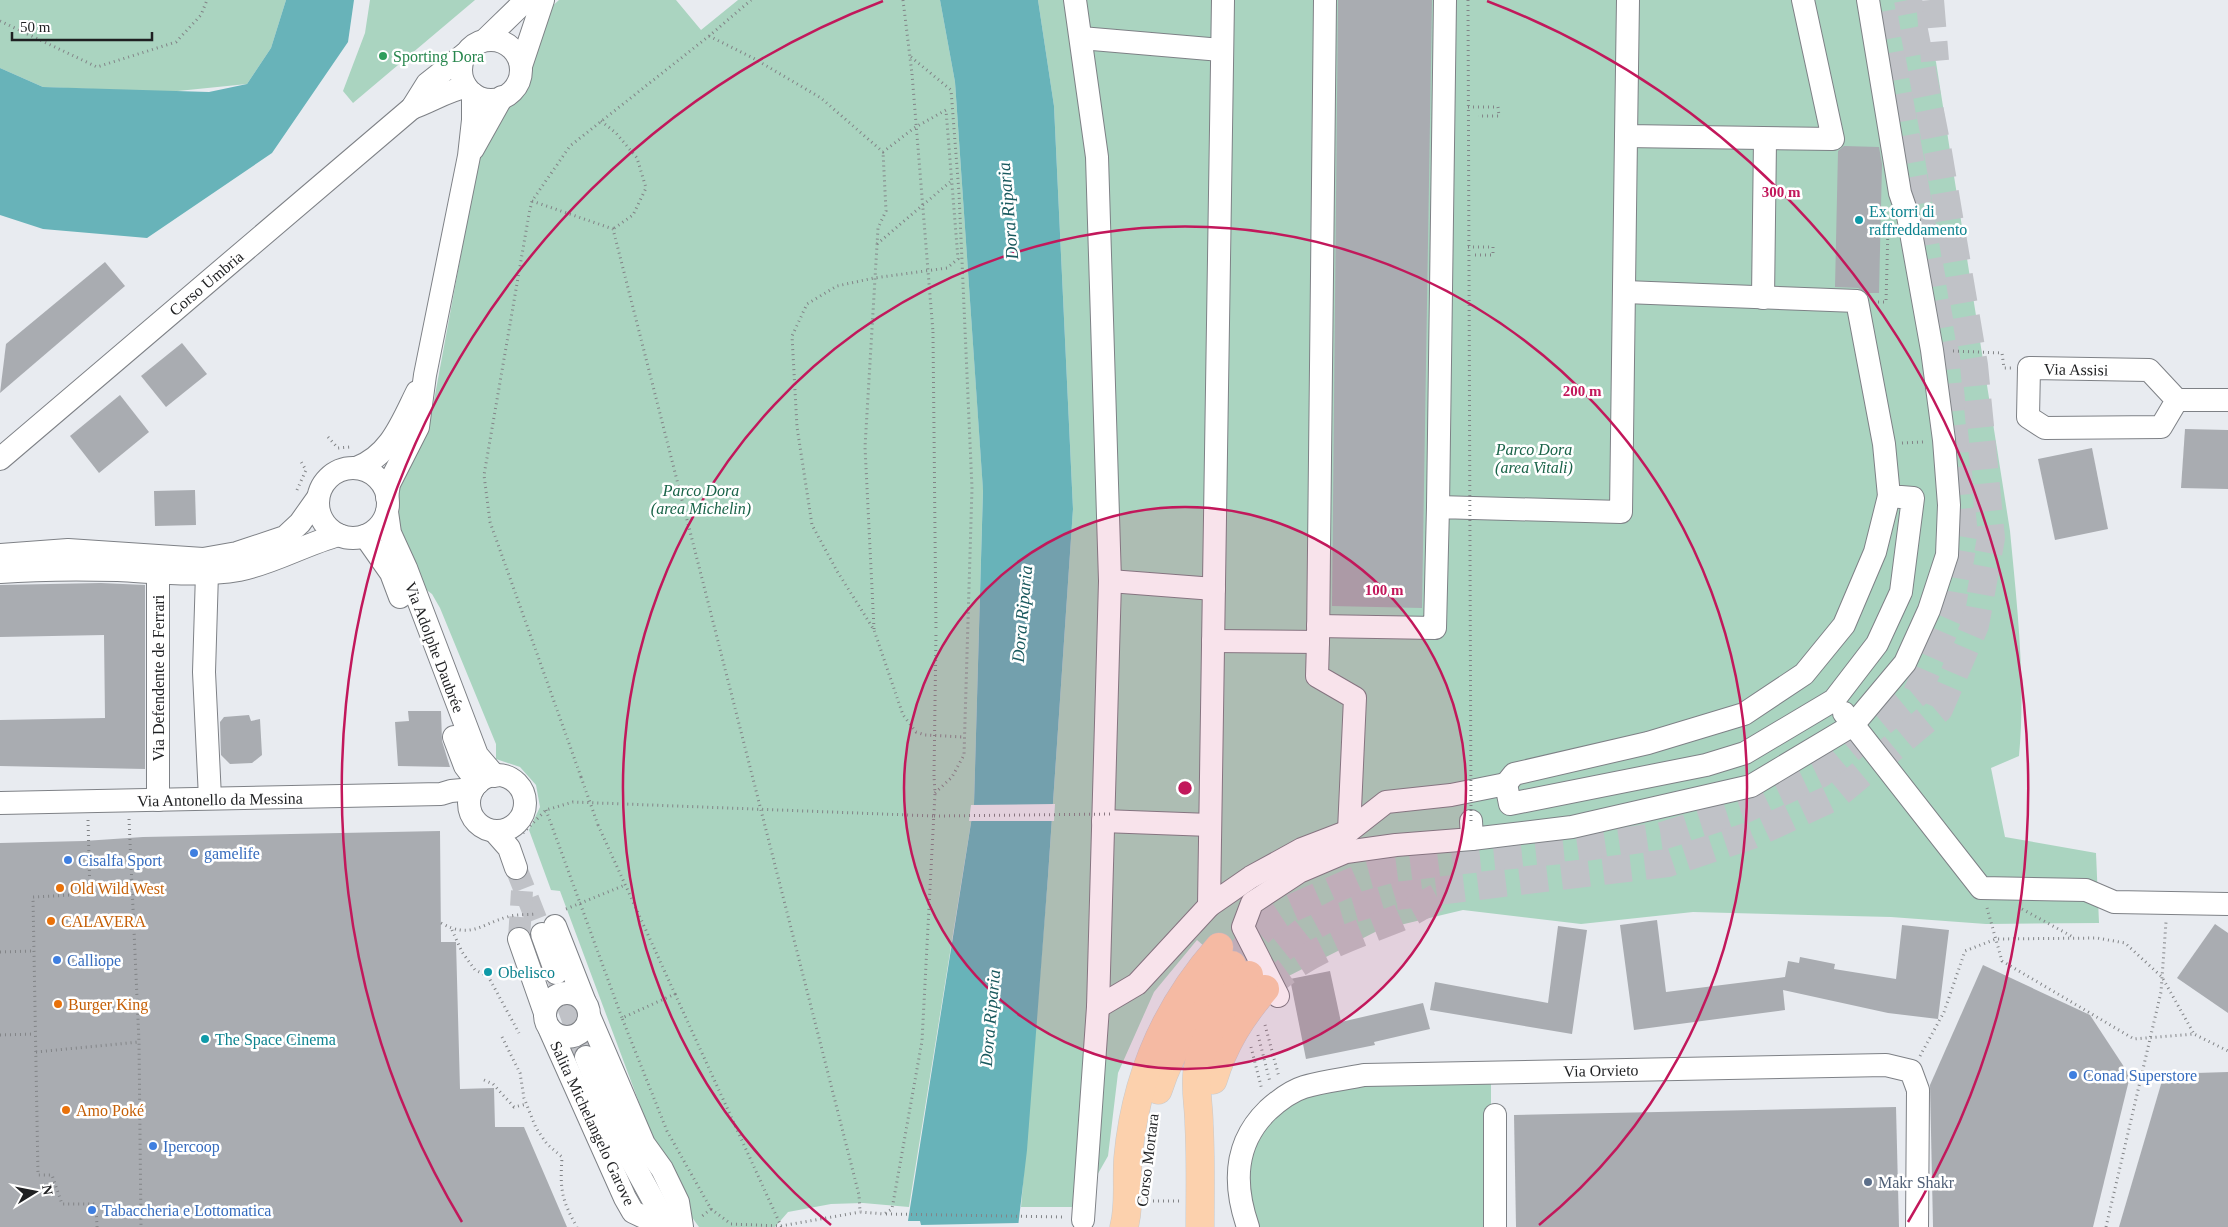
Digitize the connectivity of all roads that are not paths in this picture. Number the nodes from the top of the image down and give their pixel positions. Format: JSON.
{"nodes":[{"id":1,"x":533,"y":0,"type":"edge"},
{"id":2,"x":543,"y":0,"type":"edge"},
{"id":3,"x":1075,"y":0,"type":"edge"},
{"id":4,"x":1223,"y":0,"type":"edge"},
{"id":5,"x":1325,"y":0,"type":"edge"},
{"id":6,"x":1445,"y":0,"type":"edge"},
{"id":7,"x":1628,"y":0,"type":"edge"},
{"id":8,"x":1803,"y":0,"type":"edge"},
{"id":9,"x":1868,"y":0,"type":"edge"},
{"id":10,"x":1080,"y":38,"type":"junction"},
{"id":11,"x":485,"y":40,"type":"junction"},
{"id":12,"x":1222,"y":50,"type":"junction"},
{"id":13,"x":465,"y":54,"type":"junction"},
{"id":14,"x":521,"y":66,"type":"junction"},
{"id":15,"x":470,"y":90,"type":"junction"},
{"id":16,"x":502,"y":98,"type":"junction"},
{"id":17,"x":412,"y":108,"type":"junction"},
{"id":18,"x":1626,"y":136,"type":"junction"},
{"id":19,"x":1765,"y":140,"type":"junction"},
{"id":20,"x":469,"y":156,"type":"junction"},
{"id":21,"x":1625,"y":292,"type":"junction"},
{"id":22,"x":1763,"y":298,"type":"junction"},
{"id":23,"x":425,"y":375,"type":"junction"},
{"id":24,"x":2177,"y":400,"type":"junction"},
{"id":25,"x":2228,"y":400,"type":"edge"},
{"id":26,"x":354,"y":457,"type":"junction"},
{"id":27,"x":0,"y":458,"type":"edge"},
{"id":28,"x":1889,"y":496,"type":"junction"},
{"id":29,"x":318,"y":499,"type":"junction"},
{"id":30,"x":387,"y":505,"type":"junction"},
{"id":31,"x":1438,"y":507,"type":"junction"},
{"id":32,"x":339,"y":536,"type":"junction"},
{"id":33,"x":365,"y":536,"type":"junction"},
{"id":34,"x":0,"y":555,"type":"edge"},
{"id":35,"x":162,"y":565,"type":"junction"},
{"id":36,"x":205,"y":566,"type":"junction"},
{"id":37,"x":0,"y":572,"type":"edge"},
{"id":38,"x":1110,"y":581,"type":"junction"},
{"id":39,"x":1214,"y":589,"type":"junction"},
{"id":40,"x":1318,"y":634,"type":"junction"},
{"id":41,"x":1214,"y":641,"type":"junction"},
{"id":42,"x":1834,"y":700,"type":"junction"},
{"id":43,"x":1853,"y":725,"type":"junction"},
{"id":44,"x":482,"y":783,"type":"junction"},
{"id":45,"x":1506,"y":784,"type":"junction"},
{"id":46,"x":440,"y":794,"type":"junction"},
{"id":47,"x":210,"y":798,"type":"junction"},
{"id":48,"x":158,"y":800,"type":"junction"},
{"id":49,"x":0,"y":803,"type":"edge"},
{"id":50,"x":472,"y":815,"type":"junction"},
{"id":51,"x":1108,"y":818,"type":"junction"},
{"id":52,"x":1210,"y":825,"type":"junction"},
{"id":53,"x":1348,"y":830,"type":"junction"},
{"id":54,"x":2228,"y":904,"type":"edge"},
{"id":55,"x":1209,"y":906,"type":"junction"},
{"id":56,"x":519,"y":939,"type":"tunnel mouth"},
{"id":57,"x":556,"y":973,"type":"tunnel mouth"},
{"id":58,"x":1248,"y":974,"type":"junction"},
{"id":59,"x":1098,"y":1007,"type":"junction"},
{"id":60,"x":587,"y":1009,"type":"junction"},
{"id":61,"x":547,"y":1021,"type":"junction"},
{"id":62,"x":586,"y":1057,"type":"tunnel mouth"},
{"id":63,"x":1495,"y":1115,"type":"dead end"},
{"id":64,"x":653,"y":1198,"type":"junction"},
{"id":65,"x":1083,"y":1220,"type":"dead end"},
{"id":66,"x":686,"y":1225,"type":"edge"},
{"id":67,"x":666,"y":1227,"type":"edge"},
{"id":68,"x":1124,"y":1227,"type":"edge"},
{"id":69,"x":1141,"y":1227,"type":"edge"},
{"id":70,"x":1200,"y":1227,"type":"edge"},
{"id":71,"x":1248,"y":1227,"type":"edge"},
{"id":72,"x":1495,"y":1227,"type":"edge"},
{"id":73,"x":1918,"y":1227,"type":"edge"}],
"edges":[{"from":1,"to":11,"type":"street"},
{"from":2,"to":14,"type":"street"},
{"from":3,"to":10,"type":"street"},
{"from":4,"to":12,"type":"street"},
{"from":5,"to":40,"type":"street"},
{"from":6,"to":31,"type":"street"},
{"from":7,"to":18,"type":"street"},
{"from":8,"to":19,"type":"street"},
{"from":9,"to":43,"type":"street"},
{"from":10,"to":12,"type":"street"},
{"from":10,"to":38,"type":"street"},
{"from":11,"to":13,"type":"street"},
{"from":11,"to":14,"type":"street"},
{"from":12,"to":39,"type":"street"},
{"from":13,"to":15,"type":"street"},
{"from":13,"to":17,"type":"street","name":"Corso Umbria"},
{"from":14,"to":16,"type":"street"},
{"from":15,"to":16,"type":"street"},
{"from":15,"to":17,"type":"street","name":"Corso Umbria"},
{"from":15,"to":20,"type":"street"},
{"from":16,"to":20,"type":"street"},
{"from":17,"to":27,"type":"street","name":"Corso Umbria"},
{"from":18,"to":19,"type":"street"},
{"from":18,"to":21,"type":"street"},
{"from":19,"to":22,"type":"street"},
{"from":20,"to":23,"type":"street"},
{"from":21,"to":22,"type":"street"},
{"from":21,"to":31,"type":"street"},
{"from":22,"to":28,"type":"street"},
{"from":23,"to":26,"type":"street"},
{"from":23,"to":30,"type":"street"},
{"from":24,"to":24,"type":"street","name":"Via Assisi"},
{"from":24,"to":25,"type":"street"},
{"from":26,"to":29,"type":"street"},
{"from":26,"to":30,"type":"street"},
{"from":28,"to":42,"type":"street"},
{"from":28,"to":45,"type":"street"},
{"from":29,"to":32,"type":"street"},
{"from":29,"to":36,"type":"street"},
{"from":30,"to":33,"type":"street"},
{"from":30,"to":44,"type":"street","name":"Via Adolphe Daubrée"},
{"from":31,"to":40,"type":"street"},
{"from":32,"to":33,"type":"street"},
{"from":32,"to":36,"type":"street"},
{"from":33,"to":44,"type":"street","name":"Via Adolphe Daubrée"},
{"from":34,"to":35,"type":"street"},
{"from":35,"to":36,"type":"street"},
{"from":35,"to":37,"type":"street"},
{"from":35,"to":48,"type":"street","name":"Via Defendente de Ferrari"},
{"from":36,"to":47,"type":"street"},
{"from":38,"to":39,"type":"street"},
{"from":38,"to":51,"type":"street"},
{"from":39,"to":41,"type":"street"},
{"from":40,"to":41,"type":"street"},
{"from":40,"to":53,"type":"street"},
{"from":41,"to":52,"type":"street"},
{"from":42,"to":43,"type":"street"},
{"from":42,"to":45,"type":"street"},
{"from":43,"to":54,"type":"street"},
{"from":43,"to":58,"type":"street"},
{"from":44,"to":46,"type":"street","name":"Via Antonello da Messina"},
{"from":44,"to":50,"type":"street"},
{"from":44,"to":50,"type":"street","name":"Via Adolphe Daubrée"},
{"from":45,"to":53,"type":"street"},
{"from":46,"to":47,"type":"street","name":"Via Antonello da Messina"},
{"from":46,"to":50,"type":"street"},
{"from":47,"to":48,"type":"street","name":"Via Antonello da Messina"},
{"from":48,"to":49,"type":"street","name":"Via Antonello da Messina"},
{"from":51,"to":52,"type":"street"},
{"from":51,"to":59,"type":"street"},
{"from":52,"to":55,"type":"street"},
{"from":53,"to":55,"type":"street"},
{"from":55,"to":59,"type":"street"},
{"from":56,"to":61,"type":"street","name":"Salita Michelangelo Garove"},
{"from":57,"to":60,"type":"street"},
{"from":58,"to":68,"type":"main road"},
{"from":58,"to":69,"type":"main road","name":"Corso Mortara"},
{"from":58,"to":70,"type":"main road"},
{"from":59,"to":65,"type":"street"},
{"from":60,"to":61,"type":"street"},
{"from":60,"to":61,"type":"street","name":"Salita Michelangelo Garove"},
{"from":60,"to":66,"type":"street"},
{"from":61,"to":67,"type":"street","name":"Salita Michelangelo Garove"},
{"from":62,"to":64,"type":"street","name":"Salita Michelangelo Garove"},
{"from":63,"to":72,"type":"street"},
{"from":64,"to":66,"type":"street","name":"Salita Michelangelo Garove"},
{"from":64,"to":67,"type":"street","name":"Salita Michelangelo Garove"},
{"from":71,"to":73,"type":"street","name":"Via Orvieto"}]}
